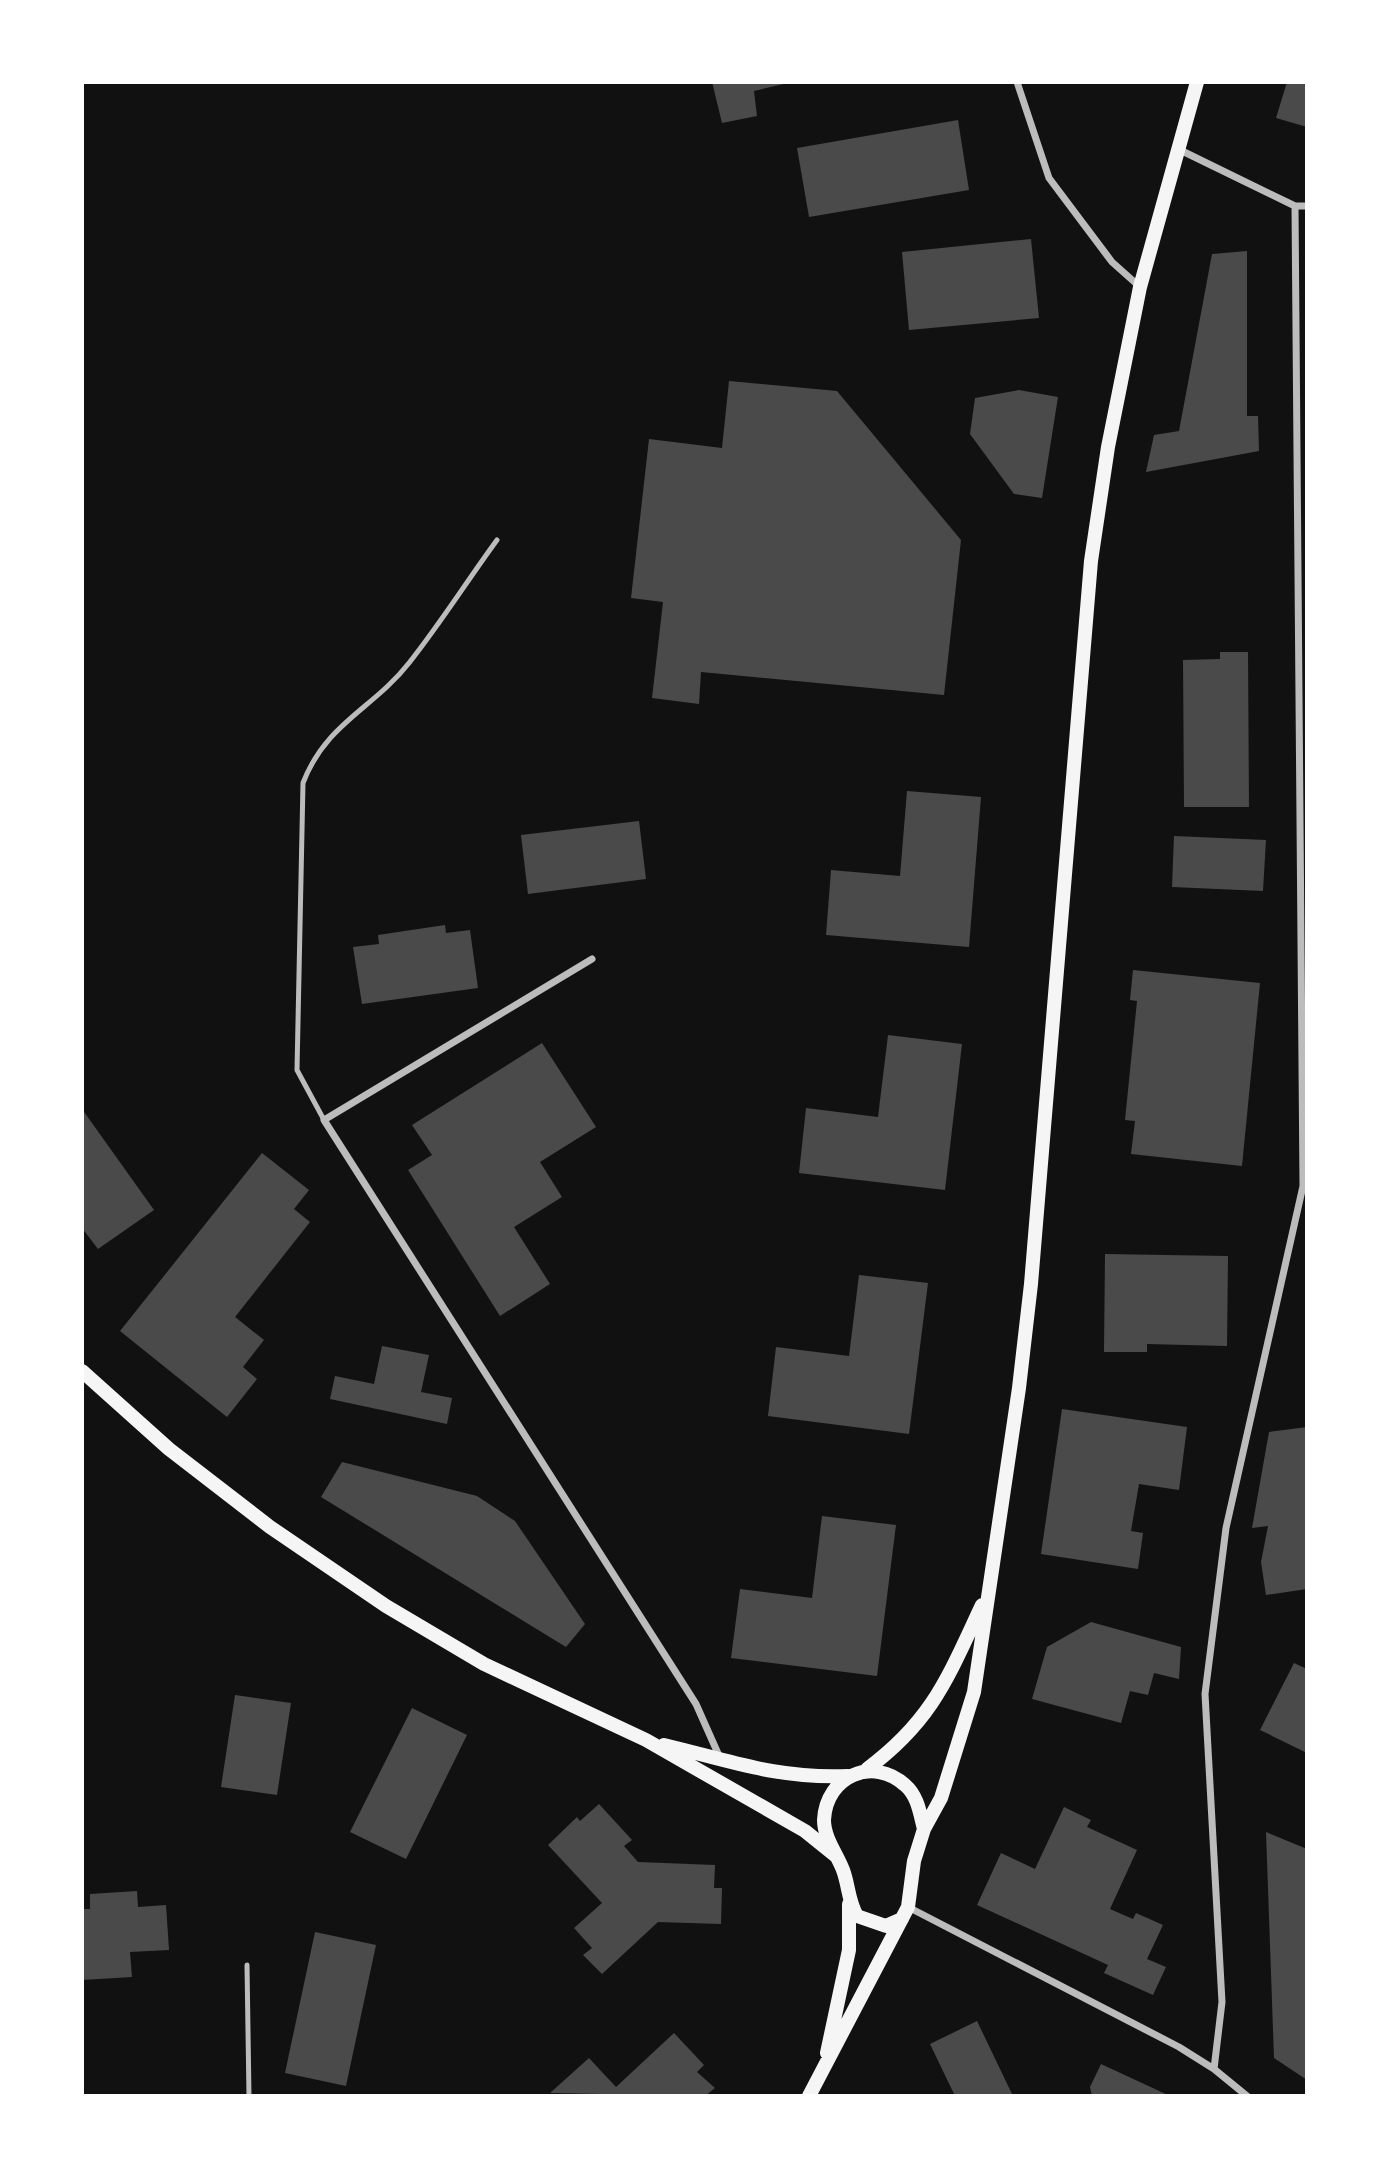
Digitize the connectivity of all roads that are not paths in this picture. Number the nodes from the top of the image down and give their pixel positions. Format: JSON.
{"nodes":[{"id":1,"x":1017,"y":82,"type":"edge"},
{"id":2,"x":1197,"y":82,"type":"edge"},
{"id":3,"x":1178,"y":148,"type":"junction"},
{"id":4,"x":1294,"y":206,"type":"junction"},
{"id":5,"x":1307,"y":206,"type":"edge"},
{"id":6,"x":1140,"y":287,"type":"junction"},
{"id":7,"x":497,"y":540,"type":"dead end"},
{"id":8,"x":592,"y":959,"type":"dead end"},
{"id":9,"x":324,"y":1120,"type":"junction"},
{"id":10,"x":82,"y":1371,"type":"edge"},
{"id":11,"x":990,"y":1588,"type":"junction"},
{"id":12,"x":646,"y":1740,"type":"junction"},
{"id":13,"x":720,"y":1759,"type":"junction"},
{"id":14,"x":867,"y":1769,"type":"junction"},
{"id":15,"x":848,"y":1776,"type":"junction"},
{"id":16,"x":924,"y":1829,"type":"junction"},
{"id":17,"x":836,"y":1856,"type":"junction"},
{"id":18,"x":849,"y":1903,"type":"junction"},
{"id":19,"x":905,"y":1913,"type":"junction"},
{"id":20,"x":247,"y":1965,"type":"dead end"},
{"id":21,"x":1214,"y":2069,"type":"junction"},
{"id":22,"x":822,"y":2071,"type":"junction"},
{"id":23,"x":249,"y":2096,"type":"edge"},
{"id":24,"x":809,"y":2096,"type":"edge"},
{"id":25,"x":1247,"y":2096,"type":"edge"}],
"edges":[{"from":1,"to":6,"type":"street"},
{"from":2,"to":3,"type":"main road"},
{"from":3,"to":4,"type":"street"},
{"from":3,"to":6,"type":"main road"},
{"from":4,"to":5,"type":"street"},
{"from":4,"to":21,"type":"street"},
{"from":6,"to":11,"type":"main road"},
{"from":7,"to":9,"type":"lane"},
{"from":8,"to":9,"type":"street"},
{"from":9,"to":13,"type":"street"},
{"from":10,"to":12,"type":"main road"},
{"from":11,"to":14,"type":"main road"},
{"from":11,"to":16,"type":"main road"},
{"from":12,"to":13,"type":"main road"},
{"from":12,"to":17,"type":"main road"},
{"from":13,"to":15,"type":"main road"},
{"from":14,"to":15,"type":"main road"},
{"from":14,"to":16,"type":"main road"},
{"from":15,"to":17,"type":"main road"},
{"from":16,"to":19,"type":"main road"},
{"from":17,"to":18,"type":"main road"},
{"from":18,"to":19,"type":"main road"},
{"from":18,"to":22,"type":"main road"},
{"from":19,"to":21,"type":"street"},
{"from":19,"to":22,"type":"main road"},
{"from":20,"to":23,"type":"lane"},
{"from":21,"to":25,"type":"street"},
{"from":22,"to":24,"type":"main road"}]}
